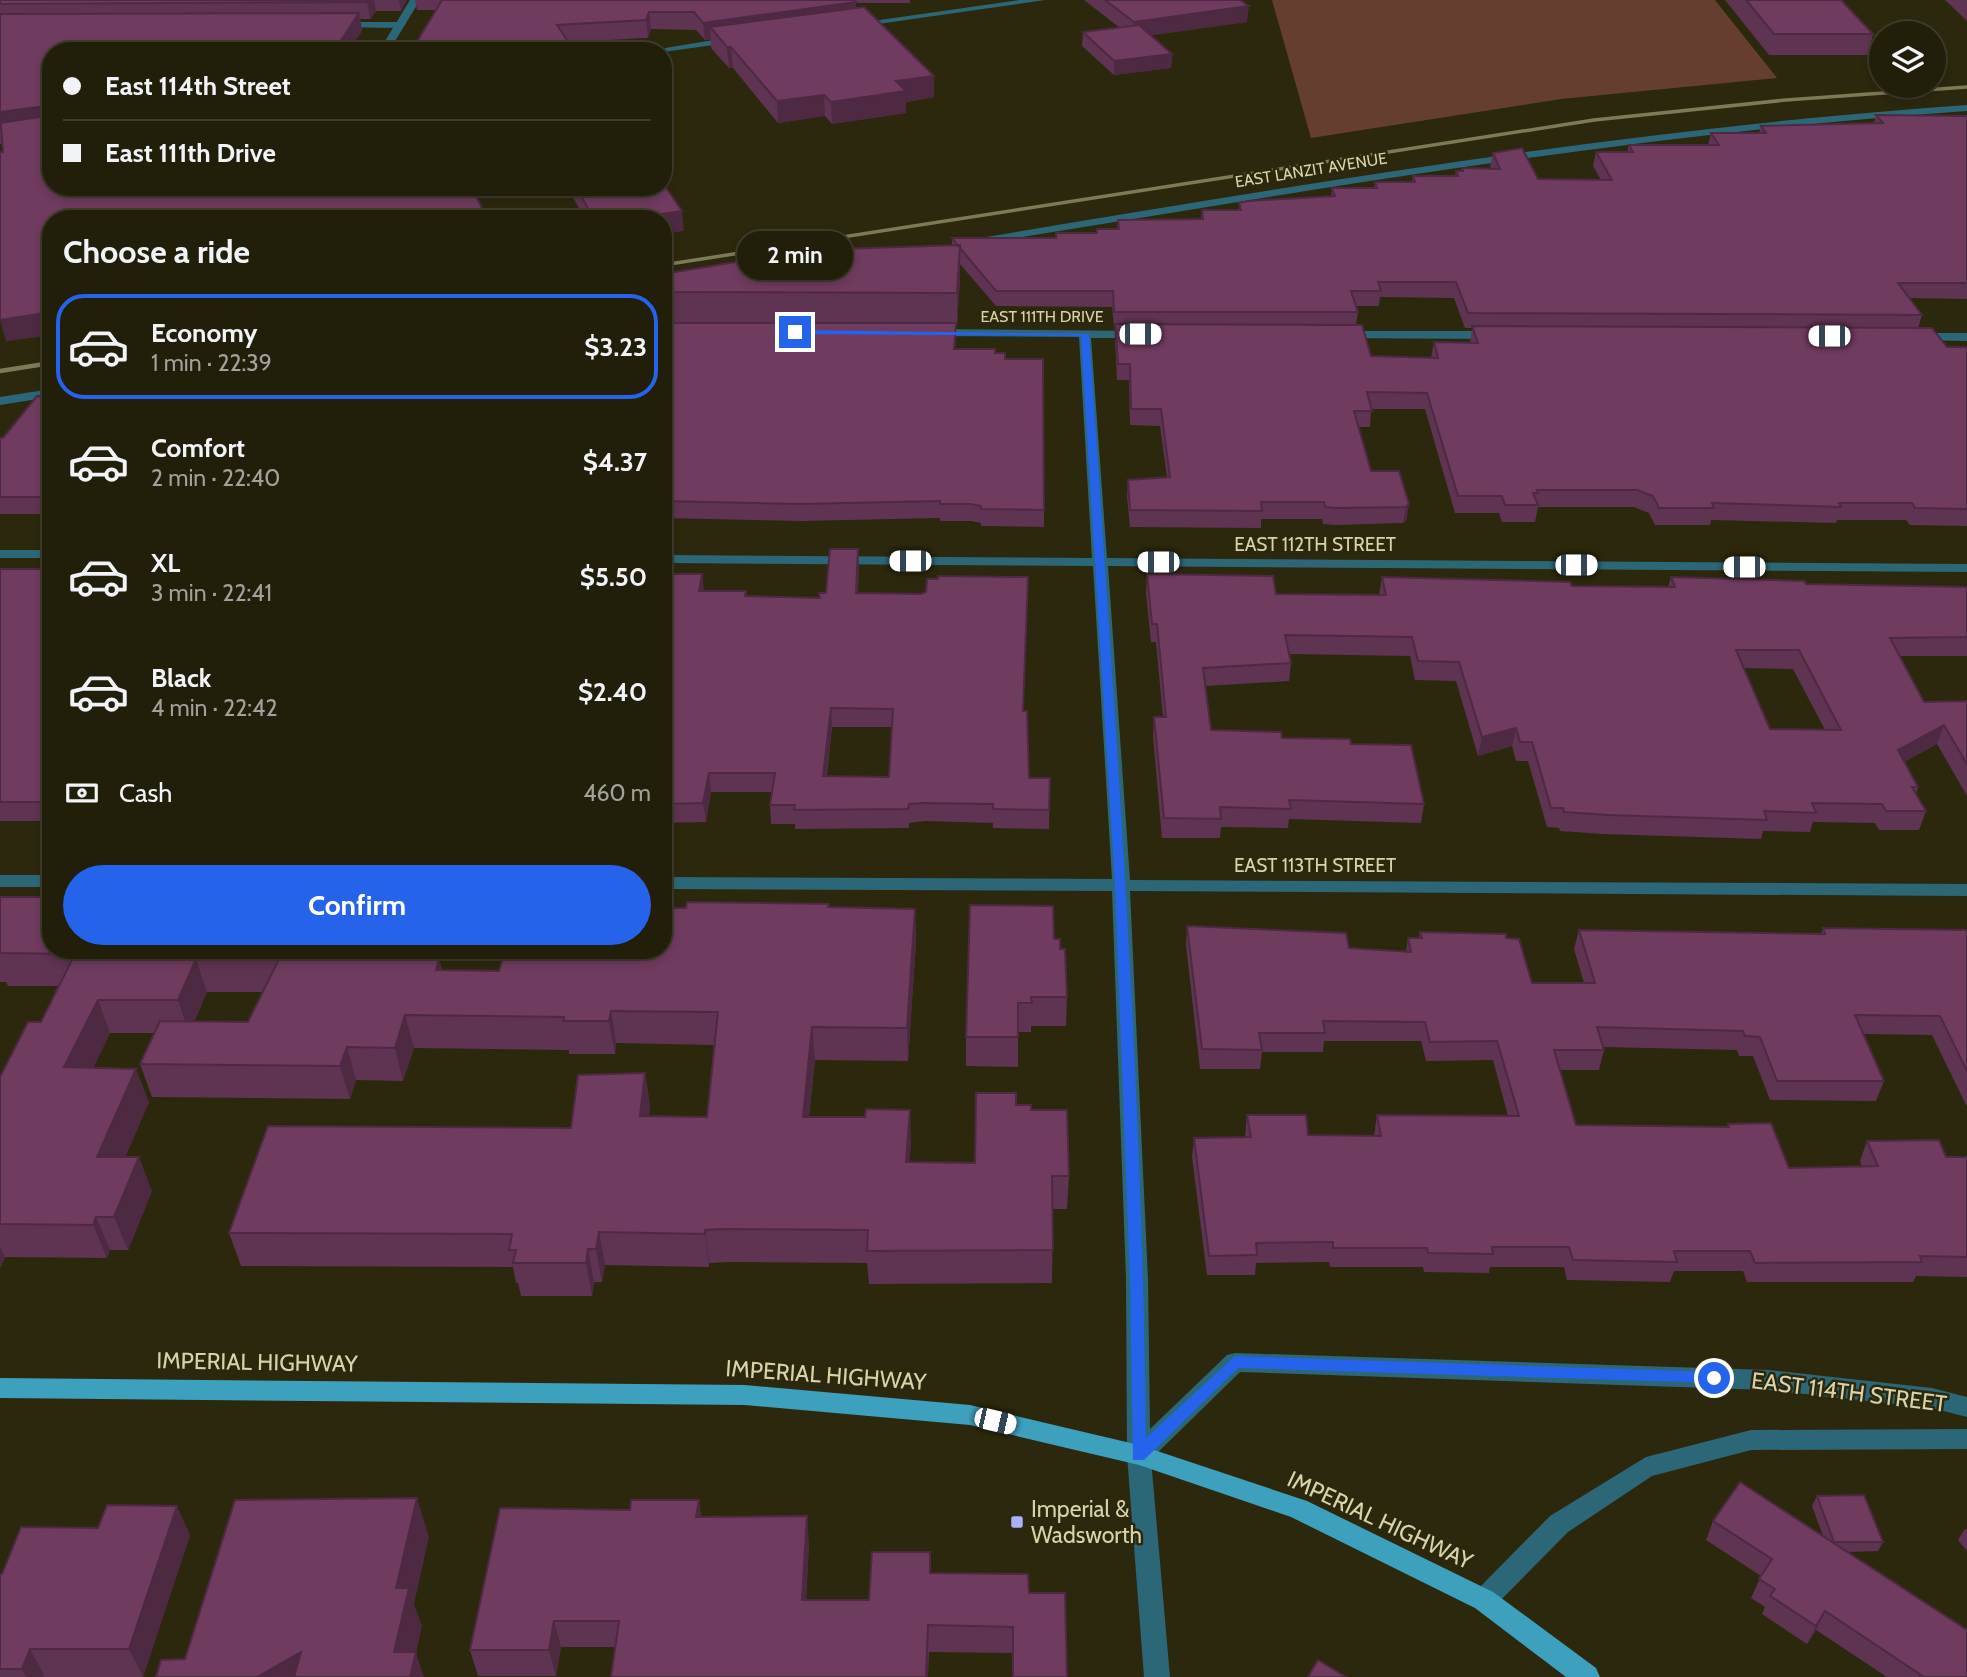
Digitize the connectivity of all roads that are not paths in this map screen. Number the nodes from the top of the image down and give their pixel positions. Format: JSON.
{"nodes":[{"id":1,"x":415,"y":0,"type":"edge"},
{"id":2,"x":1040,"y":0,"type":"edge"},
{"id":3,"x":1026,"y":1,"type":"edge"},
{"id":4,"x":399,"y":25,"type":"junction"},
{"id":5,"x":848,"y":25,"type":"edge"},
{"id":6,"x":330,"y":26,"type":"edge"},
{"id":7,"x":739,"y":39,"type":"edge"},
{"id":8,"x":389,"y":42,"type":"edge"},
{"id":9,"x":672,"y":48,"type":"edge"},
{"id":10,"x":1967,"y":108,"type":"edge"},
{"id":11,"x":957,"y":245,"type":"edge"},
{"id":12,"x":922,"y":333,"type":"edge"},
{"id":13,"x":1085,"y":334,"type":"junction"},
{"id":14,"x":1154,"y":334,"type":"edge"},
{"id":15,"x":1333,"y":335,"type":"edge"},
{"id":16,"x":1512,"y":335,"type":"edge"},
{"id":17,"x":1898,"y":337,"type":"edge"},
{"id":18,"x":1967,"y":337,"type":"edge"},
{"id":19,"x":42,"y":394,"type":"edge"},
{"id":20,"x":0,"y":401,"type":"edge"},
{"id":21,"x":0,"y":554,"type":"edge"},
{"id":22,"x":42,"y":554,"type":"edge"},
{"id":23,"x":672,"y":559,"type":"edge"},
{"id":24,"x":1102,"y":562,"type":"junction"},
{"id":25,"x":1967,"y":568,"type":"edge"},
{"id":26,"x":0,"y":881,"type":"edge"},
{"id":27,"x":42,"y":881,"type":"edge"},
{"id":28,"x":672,"y":883,"type":"edge"},
{"id":29,"x":1121,"y":885,"type":"junction"},
{"id":30,"x":1967,"y":890,"type":"edge"},
{"id":31,"x":0,"y":1388,"type":"edge"},
{"id":32,"x":1967,"y":1407,"type":"edge"},
{"id":33,"x":1967,"y":1439,"type":"edge"},
{"id":34,"x":1139,"y":1455,"type":"junction"},
{"id":35,"x":1484,"y":1600,"type":"junction"},
{"id":36,"x":1157,"y":1677,"type":"edge"},
{"id":37,"x":1587,"y":1677,"type":"edge"}],
"edges":[{"from":1,"to":4,"type":"street"},
{"from":2,"to":3,"type":"street"},
{"from":3,"to":5,"type":"street"},
{"from":4,"to":6,"type":"street"},
{"from":4,"to":8,"type":"street"},
{"from":7,"to":9,"type":"street"},
{"from":10,"to":11,"type":"street","name":"EAST LANZIT AVENUE"},
{"from":12,"to":13,"type":"street","name":"EAST 111TH DRIVE"},
{"from":13,"to":14,"type":"street","name":"EAST 111TH DRIVE"},
{"from":13,"to":24,"type":"street"},
{"from":15,"to":16,"type":"street"},
{"from":17,"to":18,"type":"street"},
{"from":19,"to":20,"type":"street"},
{"from":21,"to":22,"type":"street"},
{"from":23,"to":24,"type":"street","name":"EAST 112TH STREET"},
{"from":24,"to":25,"type":"street","name":"EAST 112TH STREET"},
{"from":24,"to":29,"type":"street"},
{"from":26,"to":27,"type":"street"},
{"from":28,"to":29,"type":"street","name":"EAST 113TH STREET"},
{"from":29,"to":30,"type":"street","name":"EAST 113TH STREET"},
{"from":29,"to":34,"type":"street"},
{"from":31,"to":34,"type":"main road","name":"IMPERIAL HIGHWAY"},
{"from":32,"to":34,"type":"street","name":"EAST 114TH STREET"},
{"from":33,"to":35,"type":"street","name":"EAST 114TH STREET"},
{"from":34,"to":35,"type":"main road","name":"IMPERIAL HIGHWAY"},
{"from":34,"to":36,"type":"street"},
{"from":35,"to":37,"type":"main road","name":"IMPERIAL HIGHWAY"}]}
